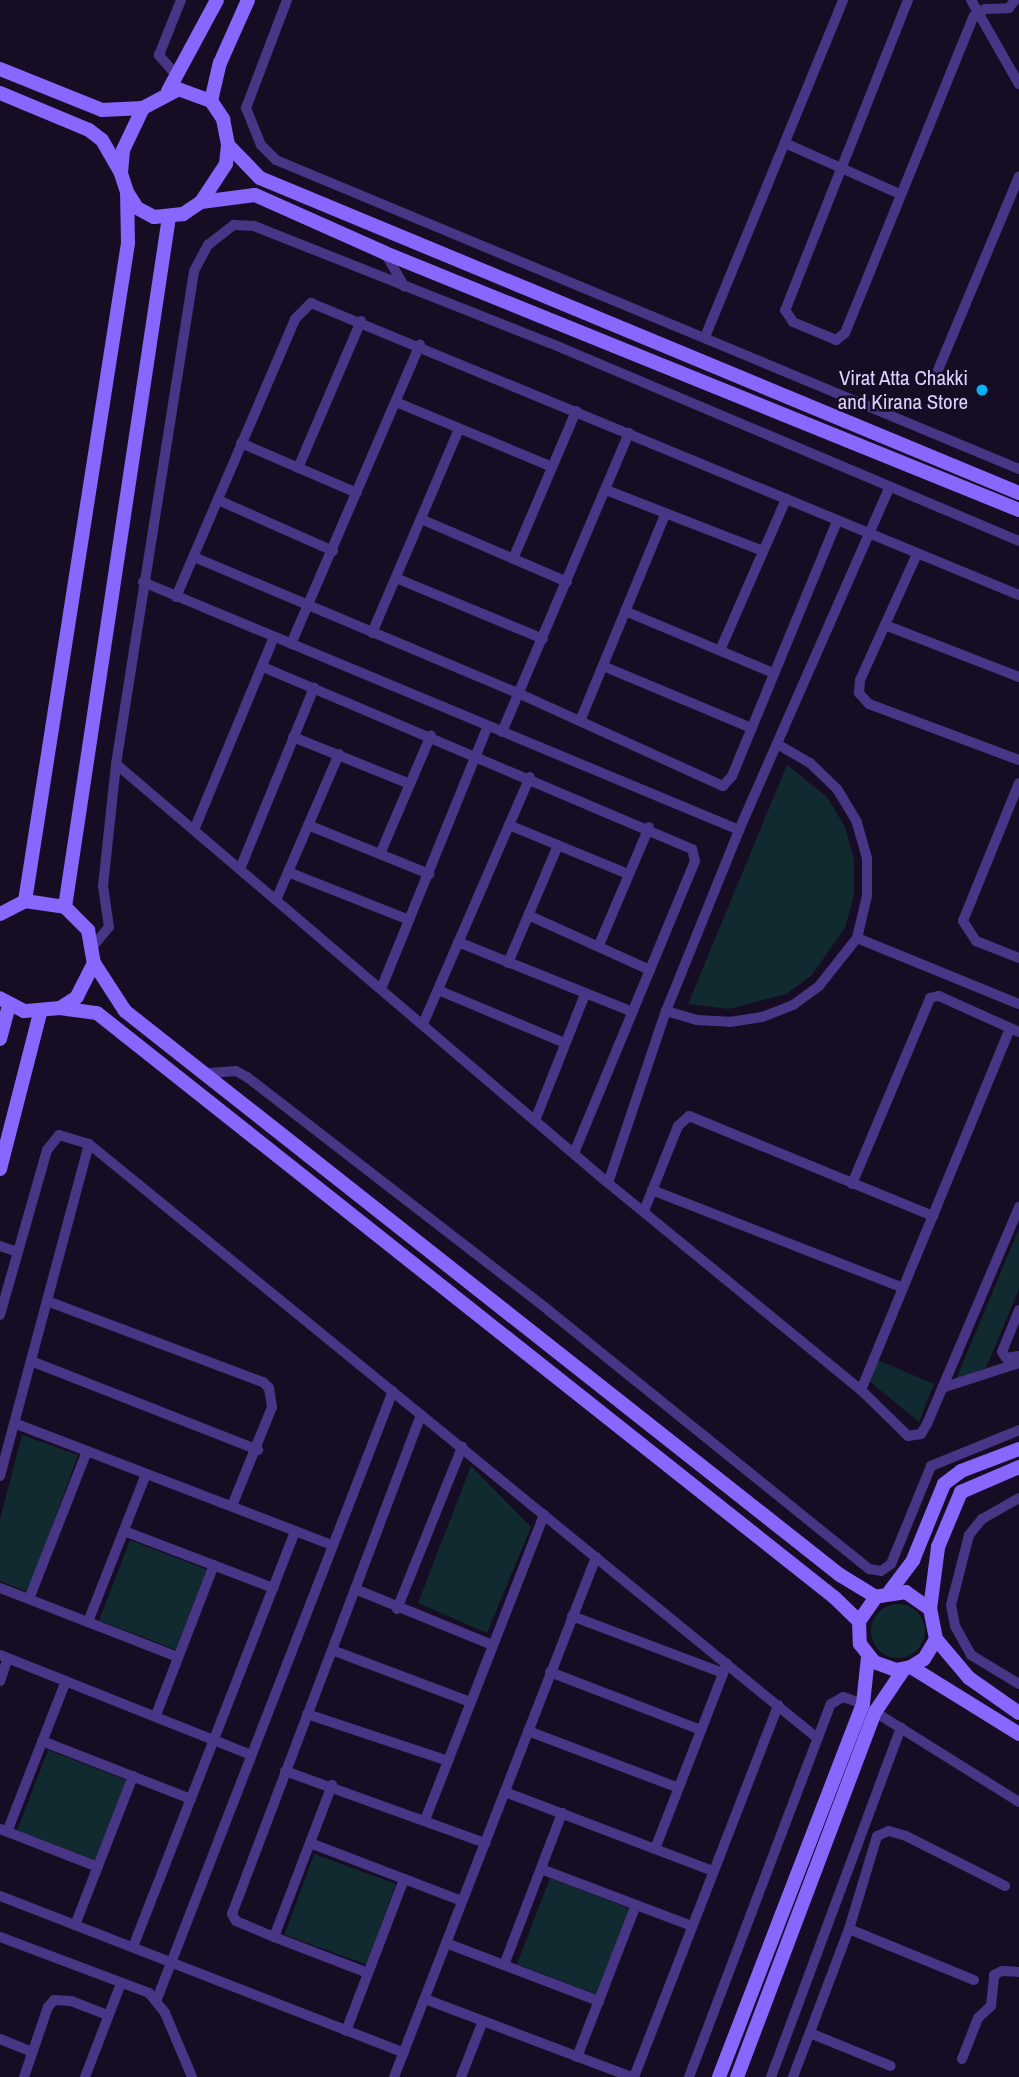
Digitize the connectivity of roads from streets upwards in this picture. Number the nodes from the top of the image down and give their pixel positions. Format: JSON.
{"nodes":[{"id":1,"x":180,"y":0,"type":"edge"},
{"id":2,"x":217,"y":0,"type":"edge"},
{"id":3,"x":247,"y":0,"type":"edge"},
{"id":4,"x":287,"y":0,"type":"edge"},
{"id":5,"x":843,"y":0,"type":"edge"},
{"id":6,"x":908,"y":0,"type":"edge"},
{"id":7,"x":971,"y":0,"type":"edge"},
{"id":8,"x":1015,"y":0,"type":"edge"},
{"id":9,"x":978,"y":12,"type":"junction"},
{"id":10,"x":0,"y":69,"type":"edge"},
{"id":11,"x":177,"y":76,"type":"junction"},
{"id":12,"x":1019,"y":83,"type":"edge"},
{"id":13,"x":168,"y":91,"type":"junction"},
{"id":14,"x":0,"y":93,"type":"edge"},
{"id":15,"x":211,"y":101,"type":"junction"},
{"id":16,"x":143,"y":108,"type":"junction"},
{"id":17,"x":787,"y":144,"type":"junction"},
{"id":18,"x":228,"y":145,"type":"junction"},
{"id":19,"x":841,"y":168,"type":"junction"},
{"id":20,"x":121,"y":173,"type":"junction"},
{"id":21,"x":1019,"y":176,"type":"edge"},
{"id":22,"x":127,"y":191,"type":"junction"},
{"id":23,"x":900,"y":194,"type":"junction"},
{"id":24,"x":201,"y":202,"type":"junction"},
{"id":25,"x":169,"y":217,"type":"junction"},
{"id":26,"x":419,"y":223,"type":"junction"},
{"id":27,"x":412,"y":240,"type":"junction"},
{"id":28,"x":385,"y":253,"type":"junction"},
{"id":29,"x":405,"y":287,"type":"junction"},
{"id":30,"x":361,"y":321,"type":"junction"},
{"id":31,"x":705,"y":337,"type":"junction"},
{"id":32,"x":420,"y":345,"type":"junction"},
{"id":33,"x":938,"y":370,"type":"dead end"},
{"id":34,"x":396,"y":402,"type":"junction"},
{"id":35,"x":576,"y":411,"type":"junction"},
{"id":36,"x":459,"y":429,"type":"junction"},
{"id":37,"x":629,"y":433,"type":"junction"},
{"id":38,"x":241,"y":443,"type":"junction"},
{"id":39,"x":552,"y":467,"type":"junction"},
{"id":40,"x":298,"y":468,"type":"junction"},
{"id":41,"x":1019,"y":469,"type":"edge"},
{"id":42,"x":889,"y":488,"type":"junction"},
{"id":43,"x":606,"y":490,"type":"junction"},
{"id":44,"x":357,"y":493,"type":"junction"},
{"id":45,"x":1019,"y":493,"type":"edge"},
{"id":46,"x":786,"y":499,"type":"junction"},
{"id":47,"x":218,"y":500,"type":"junction"},
{"id":48,"x":1019,"y":510,"type":"edge"},
{"id":49,"x":666,"y":515,"type":"junction"},
{"id":50,"x":421,"y":519,"type":"junction"},
{"id":51,"x":837,"y":521,"type":"junction"},
{"id":52,"x":868,"y":534,"type":"junction"},
{"id":53,"x":1019,"y":541,"type":"edge"},
{"id":54,"x":333,"y":551,"type":"junction"},
{"id":55,"x":763,"y":551,"type":"junction"},
{"id":56,"x":917,"y":554,"type":"junction"},
{"id":57,"x":194,"y":557,"type":"junction"},
{"id":58,"x":513,"y":559,"type":"junction"},
{"id":59,"x":396,"y":578,"type":"junction"},
{"id":60,"x":143,"y":582,"type":"junction"},
{"id":61,"x":567,"y":582,"type":"junction"},
{"id":62,"x":1019,"y":595,"type":"edge"},
{"id":63,"x":176,"y":597,"type":"junction"},
{"id":64,"x":309,"y":606,"type":"junction"},
{"id":65,"x":625,"y":611,"type":"junction"},
{"id":66,"x":885,"y":625,"type":"junction"},
{"id":67,"x":372,"y":632,"type":"junction"},
{"id":68,"x":272,"y":639,"type":"junction"},
{"id":69,"x":543,"y":639,"type":"junction"},
{"id":70,"x":291,"y":644,"type":"junction"},
{"id":71,"x":720,"y":648,"type":"junction"},
{"id":72,"x":603,"y":666,"type":"junction"},
{"id":73,"x":263,"y":667,"type":"junction"},
{"id":74,"x":773,"y":673,"type":"junction"},
{"id":75,"x":1019,"y":677,"type":"edge"},
{"id":76,"x":314,"y":688,"type":"junction"},
{"id":77,"x":520,"y":694,"type":"junction"},
{"id":78,"x":580,"y":721,"type":"junction"},
{"id":79,"x":488,"y":726,"type":"junction"},
{"id":80,"x":749,"y":727,"type":"junction"},
{"id":81,"x":502,"y":732,"type":"junction"},
{"id":82,"x":431,"y":736,"type":"junction"},
{"id":83,"x":293,"y":737,"type":"junction"},
{"id":84,"x":777,"y":744,"type":"junction"},
{"id":85,"x":339,"y":754,"type":"junction"},
{"id":86,"x":478,"y":755,"type":"junction"},
{"id":87,"x":1019,"y":760,"type":"edge"},
{"id":88,"x":116,"y":764,"type":"junction"},
{"id":89,"x":530,"y":777,"type":"junction"},
{"id":90,"x":410,"y":785,"type":"junction"},
{"id":91,"x":1018,"y":789,"type":"edge"},
{"id":92,"x":308,"y":825,"type":"junction"},
{"id":93,"x":509,"y":825,"type":"junction"},
{"id":94,"x":649,"y":827,"type":"junction"},
{"id":95,"x":194,"y":830,"type":"junction"},
{"id":96,"x":739,"y":830,"type":"junction"},
{"id":97,"x":558,"y":845,"type":"junction"},
{"id":98,"x":380,"y":854,"type":"junction"},
{"id":99,"x":240,"y":869,"type":"junction"},
{"id":100,"x":288,"y":872,"type":"junction"},
{"id":101,"x":429,"y":874,"type":"junction"},
{"id":102,"x":628,"y":874,"type":"junction"},
{"id":103,"x":276,"y":900,"type":"junction"},
{"id":104,"x":13,"y":902,"type":"edge"},
{"id":105,"x":65,"y":907,"type":"junction"},
{"id":106,"x":0,"y":914,"type":"edge"},
{"id":107,"x":528,"y":915,"type":"junction"},
{"id":108,"x":410,"y":920,"type":"junction"},
{"id":109,"x":857,"y":938,"type":"junction"},
{"id":110,"x":458,"y":942,"type":"junction"},
{"id":111,"x":599,"y":945,"type":"junction"},
{"id":112,"x":93,"y":946,"type":"junction"},
{"id":113,"x":1019,"y":958,"type":"edge"},
{"id":114,"x":93,"y":962,"type":"junction"},
{"id":115,"x":508,"y":963,"type":"junction"},
{"id":116,"x":650,"y":970,"type":"junction"},
{"id":117,"x":381,"y":989,"type":"junction"},
{"id":118,"x":438,"y":990,"type":"junction"},
{"id":119,"x":585,"y":994,"type":"junction"},
{"id":120,"x":4,"y":1001,"type":"edge"},
{"id":121,"x":1019,"y":1004,"type":"edge"},
{"id":122,"x":61,"y":1008,"type":"junction"},
{"id":123,"x":666,"y":1011,"type":"junction"},
{"id":124,"x":634,"y":1012,"type":"junction"},
{"id":125,"x":40,"y":1013,"type":"junction"},
{"id":126,"x":423,"y":1024,"type":"junction"},
{"id":127,"x":1015,"y":1030,"type":"edge"},
{"id":128,"x":0,"y":1039,"type":"edge"},
{"id":129,"x":565,"y":1043,"type":"junction"},
{"id":130,"x":208,"y":1073,"type":"junction"},
{"id":131,"x":536,"y":1118,"type":"junction"},
{"id":132,"x":89,"y":1144,"type":"junction"},
{"id":133,"x":575,"y":1151,"type":"junction"},
{"id":134,"x":0,"y":1169,"type":"edge"},
{"id":135,"x":608,"y":1182,"type":"junction"},
{"id":136,"x":852,"y":1184,"type":"junction"},
{"id":137,"x":652,"y":1190,"type":"junction"},
{"id":138,"x":1019,"y":1207,"type":"edge"},
{"id":139,"x":644,"y":1210,"type":"junction"},
{"id":140,"x":933,"y":1216,"type":"junction"},
{"id":141,"x":1016,"y":1221,"type":"edge"},
{"id":142,"x":0,"y":1246,"type":"edge"},
{"id":143,"x":18,"y":1252,"type":"junction"},
{"id":144,"x":903,"y":1287,"type":"junction"},
{"id":145,"x":47,"y":1301,"type":"junction"},
{"id":146,"x":1019,"y":1310,"type":"edge"},
{"id":147,"x":0,"y":1315,"type":"edge"},
{"id":148,"x":1019,"y":1356,"type":"edge"},
{"id":149,"x":31,"y":1361,"type":"junction"},
{"id":150,"x":1019,"y":1363,"type":"edge"},
{"id":151,"x":942,"y":1388,"type":"junction"},
{"id":152,"x":861,"y":1390,"type":"junction"},
{"id":153,"x":393,"y":1391,"type":"junction"},
{"id":154,"x":421,"y":1415,"type":"junction"},
{"id":155,"x":14,"y":1423,"type":"junction"},
{"id":156,"x":1019,"y":1430,"type":"edge"},
{"id":157,"x":462,"y":1447,"type":"junction"},
{"id":158,"x":1019,"y":1449,"type":"edge"},
{"id":159,"x":258,"y":1450,"type":"junction"},
{"id":160,"x":87,"y":1451,"type":"junction"},
{"id":161,"x":1019,"y":1467,"type":"edge"},
{"id":162,"x":146,"y":1474,"type":"junction"},
{"id":163,"x":0,"y":1476,"type":"edge"},
{"id":164,"x":1019,"y":1497,"type":"edge"},
{"id":165,"x":232,"y":1506,"type":"junction"},
{"id":166,"x":544,"y":1514,"type":"junction"},
{"id":167,"x":909,"y":1521,"type":"junction"},
{"id":168,"x":946,"y":1524,"type":"junction"},
{"id":169,"x":927,"y":1527,"type":"junction"},
{"id":170,"x":124,"y":1531,"type":"junction"},
{"id":171,"x":295,"y":1531,"type":"junction"},
{"id":172,"x":968,"y":1537,"type":"junction"},
{"id":173,"x":331,"y":1545,"type":"junction"},
{"id":174,"x":596,"y":1557,"type":"junction"},
{"id":175,"x":214,"y":1565,"type":"junction"},
{"id":176,"x":0,"y":1588,"type":"edge"},
{"id":177,"x":273,"y":1588,"type":"junction"},
{"id":178,"x":355,"y":1589,"type":"junction"},
{"id":179,"x":890,"y":1591,"type":"junction"},
{"id":180,"x":876,"y":1597,"type":"junction"},
{"id":181,"x":29,"y":1600,"type":"junction"},
{"id":182,"x":397,"y":1609,"type":"junction"},
{"id":183,"x":930,"y":1609,"type":"junction"},
{"id":184,"x":572,"y":1616,"type":"junction"},
{"id":185,"x":859,"y":1621,"type":"junction"},
{"id":186,"x":88,"y":1622,"type":"junction"},
{"id":187,"x":936,"y":1639,"type":"junction"},
{"id":188,"x":492,"y":1645,"type":"junction"},
{"id":189,"x":332,"y":1650,"type":"junction"},
{"id":190,"x":4,"y":1657,"type":"edge"},
{"id":191,"x":178,"y":1657,"type":"junction"},
{"id":192,"x":868,"y":1657,"type":"junction"},
{"id":193,"x":725,"y":1668,"type":"junction"},
{"id":194,"x":907,"y":1668,"type":"junction"},
{"id":195,"x":550,"y":1672,"type":"junction"},
{"id":196,"x":0,"y":1681,"type":"edge"},
{"id":197,"x":66,"y":1681,"type":"junction"},
{"id":198,"x":1019,"y":1684,"type":"edge"},
{"id":199,"x":470,"y":1702,"type":"junction"},
{"id":200,"x":778,"y":1705,"type":"junction"},
{"id":201,"x":869,"y":1708,"type":"junction"},
{"id":202,"x":1019,"y":1713,"type":"edge"},
{"id":203,"x":307,"y":1714,"type":"junction"},
{"id":204,"x":156,"y":1715,"type":"junction"},
{"id":205,"x":901,"y":1727,"type":"junction"},
{"id":206,"x":701,"y":1730,"type":"junction"},
{"id":207,"x":528,"y":1731,"type":"junction"},
{"id":208,"x":1019,"y":1734,"type":"edge"},
{"id":209,"x":215,"y":1738,"type":"junction"},
{"id":210,"x":817,"y":1738,"type":"junction"},
{"id":211,"x":42,"y":1741,"type":"junction"},
{"id":212,"x":251,"y":1755,"type":"junction"},
{"id":213,"x":447,"y":1761,"type":"junction"},
{"id":214,"x":285,"y":1771,"type":"junction"},
{"id":215,"x":134,"y":1776,"type":"junction"},
{"id":216,"x":332,"y":1785,"type":"junction"},
{"id":217,"x":679,"y":1788,"type":"junction"},
{"id":218,"x":505,"y":1791,"type":"junction"},
{"id":219,"x":191,"y":1798,"type":"junction"},
{"id":220,"x":1019,"y":1802,"type":"edge"},
{"id":221,"x":562,"y":1813,"type":"junction"},
{"id":222,"x":425,"y":1820,"type":"junction"},
{"id":223,"x":4,"y":1830,"type":"edge"},
{"id":224,"x":310,"y":1843,"type":"junction"},
{"id":225,"x":485,"y":1843,"type":"junction"},
{"id":226,"x":655,"y":1849,"type":"junction"},
{"id":227,"x":98,"y":1867,"type":"junction"},
{"id":228,"x":541,"y":1869,"type":"junction"},
{"id":229,"x":713,"y":1871,"type":"junction"},
{"id":230,"x":404,"y":1879,"type":"junction"},
{"id":231,"x":1004,"y":1886,"type":"dead end"},
{"id":232,"x":0,"y":1896,"type":"edge"},
{"id":233,"x":462,"y":1901,"type":"junction"},
{"id":234,"x":636,"y":1905,"type":"junction"},
{"id":235,"x":75,"y":1925,"type":"junction"},
{"id":236,"x":692,"y":1926,"type":"junction"},
{"id":237,"x":849,"y":1930,"type":"junction"},
{"id":238,"x":0,"y":1937,"type":"edge"},
{"id":239,"x":274,"y":1937,"type":"junction"},
{"id":240,"x":446,"y":1943,"type":"junction"},
{"id":241,"x":133,"y":1947,"type":"junction"},
{"id":242,"x":169,"y":1964,"type":"junction"},
{"id":243,"x":504,"y":1965,"type":"junction"},
{"id":244,"x":1019,"y":1972,"type":"edge"},
{"id":245,"x":368,"y":1973,"type":"junction"},
{"id":246,"x":974,"y":1980,"type":"dead end"},
{"id":247,"x":121,"y":1983,"type":"junction"},
{"id":248,"x":157,"y":1999,"type":"junction"},
{"id":249,"x":425,"y":1999,"type":"junction"},
{"id":250,"x":599,"y":2001,"type":"junction"},
{"id":251,"x":108,"y":2015,"type":"junction"},
{"id":252,"x":483,"y":2021,"type":"junction"},
{"id":253,"x":346,"y":2031,"type":"junction"},
{"id":254,"x":810,"y":2033,"type":"junction"},
{"id":255,"x":0,"y":2039,"type":"edge"},
{"id":256,"x":33,"y":2052,"type":"junction"},
{"id":257,"x":404,"y":2053,"type":"junction"},
{"id":258,"x":577,"y":2057,"type":"junction"},
{"id":259,"x":962,"y":2059,"type":"dead end"},
{"id":260,"x":891,"y":2066,"type":"dead end"},
{"id":261,"x":24,"y":2077,"type":"edge"},
{"id":262,"x":85,"y":2077,"type":"edge"},
{"id":263,"x":192,"y":2077,"type":"edge"},
{"id":264,"x":394,"y":2077,"type":"edge"},
{"id":265,"x":461,"y":2077,"type":"edge"},
{"id":266,"x":632,"y":2077,"type":"edge"},
{"id":267,"x":689,"y":2077,"type":"edge"},
{"id":268,"x":719,"y":2077,"type":"edge"},
{"id":269,"x":737,"y":2077,"type":"edge"},
{"id":270,"x":771,"y":2077,"type":"edge"},
{"id":271,"x":793,"y":2077,"type":"edge"}],
"edges":[{"from":1,"to":11,"type":"street"},
{"from":2,"to":11,"type":"street"},
{"from":3,"to":15,"type":"street"},
{"from":4,"to":26,"type":"street"},
{"from":5,"to":17,"type":"street"},
{"from":6,"to":19,"type":"street"},
{"from":7,"to":9,"type":"street"},
{"from":8,"to":9,"type":"street"},
{"from":9,"to":12,"type":"street"},
{"from":9,"to":23,"type":"street"},
{"from":10,"to":16,"type":"street"},
{"from":11,"to":13,"type":"street"},
{"from":13,"to":15,"type":"street"},
{"from":13,"to":16,"type":"street"},
{"from":14,"to":20,"type":"street"},
{"from":15,"to":18,"type":"street"},
{"from":16,"to":20,"type":"street"},
{"from":17,"to":19,"type":"street"},
{"from":17,"to":31,"type":"street"},
{"from":18,"to":24,"type":"street"},
{"from":18,"to":27,"type":"street"},
{"from":19,"to":23,"type":"street"},
{"from":19,"to":23,"type":"street"},
{"from":20,"to":22,"type":"street"},
{"from":21,"to":33,"type":"street"},
{"from":22,"to":25,"type":"street"},
{"from":22,"to":104,"type":"street"},
{"from":24,"to":25,"type":"street"},
{"from":24,"to":28,"type":"street"},
{"from":25,"to":105,"type":"street"},
{"from":26,"to":27,"type":"street"},
{"from":26,"to":31,"type":"street"},
{"from":27,"to":45,"type":"street"},
{"from":28,"to":29,"type":"street"},
{"from":28,"to":48,"type":"street"},
{"from":29,"to":42,"type":"street"},
{"from":29,"to":60,"type":"street"},
{"from":30,"to":32,"type":"street"},
{"from":30,"to":38,"type":"street"},
{"from":30,"to":40,"type":"street"},
{"from":31,"to":41,"type":"street"},
{"from":32,"to":34,"type":"street"},
{"from":32,"to":35,"type":"street"},
{"from":34,"to":36,"type":"street"},
{"from":34,"to":44,"type":"street"},
{"from":35,"to":37,"type":"street"},
{"from":35,"to":39,"type":"street"},
{"from":36,"to":39,"type":"street"},
{"from":36,"to":50,"type":"street"},
{"from":37,"to":43,"type":"street"},
{"from":37,"to":46,"type":"street"},
{"from":38,"to":40,"type":"street"},
{"from":38,"to":47,"type":"street"},
{"from":39,"to":58,"type":"street"},
{"from":40,"to":44,"type":"street"},
{"from":42,"to":52,"type":"street"},
{"from":42,"to":53,"type":"street"},
{"from":43,"to":49,"type":"street"},
{"from":43,"to":61,"type":"street"},
{"from":44,"to":54,"type":"street"},
{"from":46,"to":51,"type":"street"},
{"from":46,"to":55,"type":"street"},
{"from":47,"to":54,"type":"street"},
{"from":47,"to":57,"type":"street"},
{"from":49,"to":55,"type":"street"},
{"from":49,"to":65,"type":"street"},
{"from":50,"to":58,"type":"street"},
{"from":50,"to":59,"type":"street"},
{"from":51,"to":52,"type":"street"},
{"from":51,"to":74,"type":"street"},
{"from":52,"to":56,"type":"street"},
{"from":52,"to":84,"type":"street"},
{"from":54,"to":64,"type":"street"},
{"from":55,"to":71,"type":"street"},
{"from":56,"to":62,"type":"street"},
{"from":56,"to":66,"type":"street"},
{"from":57,"to":63,"type":"street"},
{"from":57,"to":64,"type":"street"},
{"from":58,"to":61,"type":"street"},
{"from":59,"to":67,"type":"street"},
{"from":59,"to":69,"type":"street"},
{"from":60,"to":63,"type":"street"},
{"from":60,"to":88,"type":"street"},
{"from":61,"to":69,"type":"street"},
{"from":63,"to":68,"type":"street"},
{"from":64,"to":67,"type":"street"},
{"from":64,"to":70,"type":"street"},
{"from":65,"to":71,"type":"street"},
{"from":65,"to":72,"type":"street"},
{"from":66,"to":75,"type":"street"},
{"from":66,"to":87,"type":"street"},
{"from":67,"to":77,"type":"street"},
{"from":68,"to":70,"type":"street"},
{"from":68,"to":73,"type":"street"},
{"from":69,"to":77,"type":"street"},
{"from":70,"to":79,"type":"street"},
{"from":71,"to":74,"type":"street"},
{"from":72,"to":78,"type":"street"},
{"from":72,"to":80,"type":"street"},
{"from":73,"to":76,"type":"street"},
{"from":73,"to":95,"type":"street"},
{"from":74,"to":80,"type":"street"},
{"from":76,"to":82,"type":"street"},
{"from":76,"to":83,"type":"street"},
{"from":77,"to":78,"type":"street"},
{"from":77,"to":81,"type":"street"},
{"from":78,"to":80,"type":"street"},
{"from":79,"to":81,"type":"street"},
{"from":79,"to":86,"type":"street"},
{"from":81,"to":96,"type":"street"},
{"from":82,"to":86,"type":"street"},
{"from":82,"to":90,"type":"street"},
{"from":83,"to":85,"type":"street"},
{"from":83,"to":99,"type":"street"},
{"from":84,"to":96,"type":"street"},
{"from":84,"to":109,"type":"street"},
{"from":85,"to":90,"type":"street"},
{"from":85,"to":92,"type":"street"},
{"from":86,"to":89,"type":"street"},
{"from":86,"to":101,"type":"street"},
{"from":88,"to":95,"type":"street"},
{"from":88,"to":112,"type":"street"},
{"from":89,"to":93,"type":"street"},
{"from":89,"to":94,"type":"street"},
{"from":90,"to":98,"type":"street"},
{"from":91,"to":113,"type":"street"},
{"from":92,"to":98,"type":"street"},
{"from":92,"to":100,"type":"street"},
{"from":93,"to":97,"type":"street"},
{"from":93,"to":110,"type":"street"},
{"from":94,"to":102,"type":"street"},
{"from":94,"to":116,"type":"street"},
{"from":95,"to":99,"type":"street"},
{"from":96,"to":123,"type":"street"},
{"from":97,"to":102,"type":"street"},
{"from":97,"to":107,"type":"street"},
{"from":98,"to":101,"type":"street"},
{"from":99,"to":103,"type":"street"},
{"from":100,"to":103,"type":"street"},
{"from":100,"to":108,"type":"street"},
{"from":101,"to":108,"type":"street"},
{"from":102,"to":111,"type":"street"},
{"from":103,"to":117,"type":"street"},
{"from":104,"to":105,"type":"street"},
{"from":104,"to":106,"type":"street"},
{"from":105,"to":112,"type":"street"},
{"from":107,"to":111,"type":"street"},
{"from":107,"to":115,"type":"street"},
{"from":108,"to":117,"type":"street"},
{"from":109,"to":121,"type":"street"},
{"from":109,"to":123,"type":"street"},
{"from":110,"to":115,"type":"street"},
{"from":110,"to":118,"type":"street"},
{"from":111,"to":116,"type":"street"},
{"from":112,"to":114,"type":"street"},
{"from":114,"to":122,"type":"street"},
{"from":114,"to":130,"type":"street"},
{"from":115,"to":119,"type":"street"},
{"from":116,"to":124,"type":"street"},
{"from":117,"to":126,"type":"street"},
{"from":118,"to":126,"type":"street"},
{"from":118,"to":129,"type":"street"},
{"from":119,"to":124,"type":"street"},
{"from":119,"to":129,"type":"street"},
{"from":120,"to":125,"type":"street"},
{"from":120,"to":128,"type":"street"},
{"from":122,"to":125,"type":"street"},
{"from":122,"to":185,"type":"street"},
{"from":123,"to":135,"type":"street"},
{"from":124,"to":133,"type":"street"},
{"from":125,"to":134,"type":"street"},
{"from":126,"to":131,"type":"street"},
{"from":127,"to":136,"type":"street"},
{"from":127,"to":140,"type":"street"},
{"from":129,"to":131,"type":"street"},
{"from":130,"to":167,"type":"street"},
{"from":130,"to":180,"type":"street"},
{"from":131,"to":133,"type":"street"},
{"from":132,"to":143,"type":"street"},
{"from":132,"to":145,"type":"street"},
{"from":132,"to":153,"type":"street"},
{"from":133,"to":135,"type":"street"},
{"from":135,"to":139,"type":"street"},
{"from":136,"to":137,"type":"street"},
{"from":136,"to":140,"type":"street"},
{"from":137,"to":139,"type":"street"},
{"from":137,"to":144,"type":"street"},
{"from":138,"to":141,"type":"street"},
{"from":139,"to":152,"type":"street"},
{"from":140,"to":144,"type":"street"},
{"from":141,"to":151,"type":"street"},
{"from":142,"to":143,"type":"street"},
{"from":143,"to":147,"type":"street"},
{"from":144,"to":152,"type":"street"},
{"from":145,"to":149,"type":"street"},
{"from":145,"to":159,"type":"street"},
{"from":146,"to":148,"type":"street"},
{"from":149,"to":155,"type":"street"},
{"from":149,"to":159,"type":"street"},
{"from":150,"to":151,"type":"street"},
{"from":151,"to":152,"type":"street"},
{"from":153,"to":154,"type":"street"},
{"from":153,"to":173,"type":"street"},
{"from":154,"to":157,"type":"street"},
{"from":154,"to":178,"type":"street"},
{"from":155,"to":160,"type":"street"},
{"from":155,"to":163,"type":"street"},
{"from":156,"to":167,"type":"street"},
{"from":157,"to":166,"type":"street"},
{"from":157,"to":182,"type":"street"},
{"from":158,"to":169,"type":"street"},
{"from":159,"to":165,"type":"street"},
{"from":160,"to":162,"type":"street"},
{"from":160,"to":181,"type":"street"},
{"from":161,"to":168,"type":"street"},
{"from":162,"to":165,"type":"street"},
{"from":162,"to":170,"type":"street"},
{"from":164,"to":172,"type":"street"},
{"from":165,"to":171,"type":"street"},
{"from":166,"to":174,"type":"street"},
{"from":166,"to":188,"type":"street"},
{"from":167,"to":169,"type":"street"},
{"from":168,"to":172,"type":"street"},
{"from":168,"to":183,"type":"street"},
{"from":169,"to":179,"type":"street"},
{"from":170,"to":175,"type":"street"},
{"from":170,"to":186,"type":"street"},
{"from":171,"to":173,"type":"street"},
{"from":171,"to":177,"type":"street"},
{"from":172,"to":198,"type":"street"},
{"from":173,"to":212,"type":"street"},
{"from":174,"to":184,"type":"street"},
{"from":174,"to":193,"type":"street"},
{"from":175,"to":177,"type":"street"},
{"from":175,"to":191,"type":"street"},
{"from":176,"to":181,"type":"street"},
{"from":177,"to":209,"type":"street"},
{"from":178,"to":182,"type":"street"},
{"from":178,"to":189,"type":"street"},
{"from":179,"to":180,"type":"street"},
{"from":179,"to":183,"type":"street"},
{"from":180,"to":185,"type":"street"},
{"from":181,"to":186,"type":"street"},
{"from":182,"to":188,"type":"street"},
{"from":183,"to":187,"type":"street"},
{"from":184,"to":193,"type":"street"},
{"from":184,"to":195,"type":"street"},
{"from":185,"to":192,"type":"street"},
{"from":186,"to":191,"type":"street"},
{"from":187,"to":194,"type":"street"},
{"from":187,"to":202,"type":"street"},
{"from":188,"to":199,"type":"street"},
{"from":189,"to":199,"type":"street"},
{"from":189,"to":203,"type":"street"},
{"from":190,"to":196,"type":"street"},
{"from":190,"to":197,"type":"street"},
{"from":191,"to":204,"type":"street"},
{"from":192,"to":194,"type":"street"},
{"from":192,"to":201,"type":"street"},
{"from":193,"to":200,"type":"street"},
{"from":193,"to":206,"type":"street"},
{"from":194,"to":201,"type":"street"},
{"from":194,"to":208,"type":"street"},
{"from":195,"to":206,"type":"street"},
{"from":195,"to":207,"type":"street"},
{"from":197,"to":204,"type":"street"},
{"from":197,"to":211,"type":"street"},
{"from":199,"to":213,"type":"street"},
{"from":200,"to":210,"type":"street"},
{"from":200,"to":229,"type":"street"},
{"from":201,"to":205,"type":"street"},
{"from":201,"to":210,"type":"street"},
{"from":201,"to":268,"type":"street"},
{"from":201,"to":269,"type":"street"},
{"from":203,"to":213,"type":"street"},
{"from":203,"to":214,"type":"street"},
{"from":204,"to":209,"type":"street"},
{"from":205,"to":220,"type":"street"},
{"from":205,"to":270,"type":"street"},
{"from":206,"to":217,"type":"street"},
{"from":207,"to":217,"type":"street"},
{"from":207,"to":218,"type":"street"},
{"from":209,"to":212,"type":"street"},
{"from":209,"to":219,"type":"street"},
{"from":210,"to":267,"type":"street"},
{"from":211,"to":215,"type":"street"},
{"from":211,"to":223,"type":"street"},
{"from":212,"to":242,"type":"street"},
{"from":213,"to":222,"type":"street"},
{"from":214,"to":216,"type":"street"},
{"from":214,"to":239,"type":"street"},
{"from":215,"to":219,"type":"street"},
{"from":215,"to":227,"type":"street"},
{"from":216,"to":222,"type":"street"},
{"from":216,"to":224,"type":"street"},
{"from":217,"to":226,"type":"street"},
{"from":218,"to":221,"type":"street"},
{"from":218,"to":225,"type":"street"},
{"from":219,"to":241,"type":"street"},
{"from":221,"to":226,"type":"street"},
{"from":221,"to":228,"type":"street"},
{"from":222,"to":225,"type":"street"},
{"from":223,"to":227,"type":"street"},
{"from":224,"to":230,"type":"street"},
{"from":224,"to":239,"type":"street"},
{"from":225,"to":233,"type":"street"},
{"from":226,"to":229,"type":"street"},
{"from":227,"to":235,"type":"street"},
{"from":228,"to":234,"type":"street"},
{"from":228,"to":243,"type":"street"},
{"from":229,"to":236,"type":"street"},
{"from":230,"to":233,"type":"street"},
{"from":230,"to":245,"type":"street"},
{"from":231,"to":237,"type":"street"},
{"from":232,"to":235,"type":"street"},
{"from":233,"to":240,"type":"street"},
{"from":234,"to":236,"type":"street"},
{"from":234,"to":250,"type":"street"},
{"from":235,"to":241,"type":"street"},
{"from":236,"to":266,"type":"street"},
{"from":237,"to":246,"type":"street"},
{"from":237,"to":254,"type":"street"},
{"from":238,"to":247,"type":"street"},
{"from":239,"to":245,"type":"street"},
{"from":240,"to":243,"type":"street"},
{"from":240,"to":249,"type":"street"},
{"from":241,"to":242,"type":"street"},
{"from":242,"to":248,"type":"street"},
{"from":242,"to":253,"type":"street"},
{"from":243,"to":250,"type":"street"},
{"from":244,"to":259,"type":"street"},
{"from":245,"to":253,"type":"street"},
{"from":247,"to":248,"type":"street"},
{"from":247,"to":251,"type":"street"},
{"from":248,"to":263,"type":"street"},
{"from":249,"to":252,"type":"street"},
{"from":249,"to":257,"type":"street"},
{"from":250,"to":258,"type":"street"},
{"from":251,"to":256,"type":"street"},
{"from":251,"to":262,"type":"street"},
{"from":252,"to":258,"type":"street"},
{"from":252,"to":265,"type":"street"},
{"from":253,"to":257,"type":"street"},
{"from":254,"to":260,"type":"street"},
{"from":254,"to":271,"type":"street"},
{"from":255,"to":256,"type":"street"},
{"from":256,"to":261,"type":"street"},
{"from":257,"to":264,"type":"street"},
{"from":258,"to":266,"type":"street"}]}
